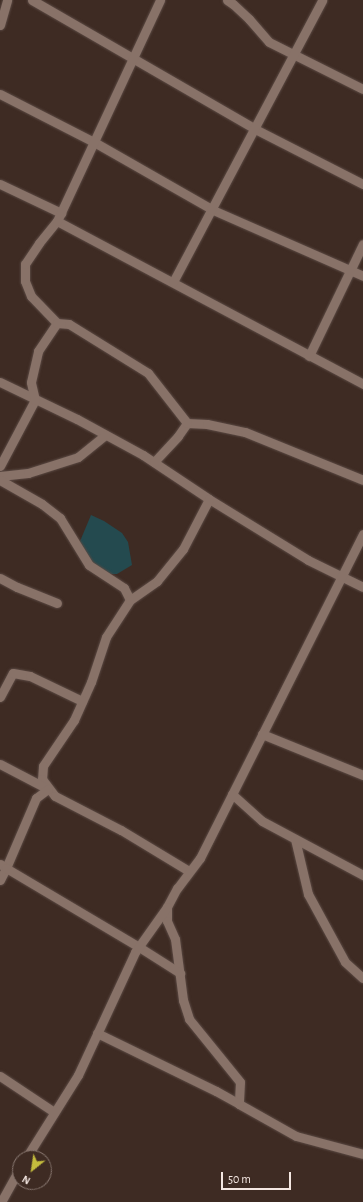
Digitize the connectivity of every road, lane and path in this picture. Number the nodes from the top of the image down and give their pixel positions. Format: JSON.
{"nodes":[{"id":1,"x":7,"y":0,"type":"edge"},
{"id":2,"x":32,"y":0,"type":"edge"},
{"id":3,"x":160,"y":0,"type":"edge"},
{"id":4,"x":227,"y":0,"type":"edge"},
{"id":5,"x":322,"y":0,"type":"edge"},
{"id":6,"x":0,"y":25,"type":"edge"},
{"id":7,"x":293,"y":55,"type":"junction"},
{"id":8,"x":134,"y":58,"type":"junction"},
{"id":9,"x":363,"y":89,"type":"edge"},
{"id":10,"x":0,"y":94,"type":"edge"},
{"id":11,"x":255,"y":129,"type":"junction"},
{"id":12,"x":94,"y":142,"type":"junction"},
{"id":13,"x":0,"y":184,"type":"edge"},
{"id":14,"x":363,"y":184,"type":"edge"},
{"id":15,"x":213,"y":210,"type":"junction"},
{"id":16,"x":59,"y":217,"type":"junction"},
{"id":17,"x":363,"y":244,"type":"edge"},
{"id":18,"x":351,"y":269,"type":"junction"},
{"id":19,"x":363,"y":276,"type":"edge"},
{"id":20,"x":173,"y":282,"type":"junction"},
{"id":21,"x":57,"y":323,"type":"junction"},
{"id":22,"x":309,"y":356,"type":"junction"},
{"id":23,"x":0,"y":382,"type":"edge"},
{"id":24,"x":363,"y":384,"type":"edge"},
{"id":25,"x":35,"y":400,"type":"junction"},
{"id":26,"x":187,"y":423,"type":"junction"},
{"id":27,"x":105,"y":435,"type":"junction"},
{"id":28,"x":154,"y":462,"type":"junction"},
{"id":29,"x":0,"y":466,"type":"edge"},
{"id":30,"x":0,"y":476,"type":"edge"},
{"id":31,"x":0,"y":480,"type":"edge"},
{"id":32,"x":363,"y":480,"type":"edge"},
{"id":33,"x":209,"y":499,"type":"junction"},
{"id":34,"x":363,"y":534,"type":"edge"},
{"id":35,"x":342,"y":576,"type":"junction"},
{"id":36,"x":0,"y":578,"type":"edge"},
{"id":37,"x":363,"y":587,"type":"edge"},
{"id":38,"x":130,"y":600,"type":"junction"},
{"id":39,"x":57,"y":603,"type":"dead end"},
{"id":40,"x":0,"y":696,"type":"edge"},
{"id":41,"x":82,"y":701,"type":"junction"},
{"id":42,"x":262,"y":734,"type":"junction"},
{"id":43,"x":0,"y":764,"type":"edge"},
{"id":44,"x":363,"y":775,"type":"edge"},
{"id":45,"x":48,"y":789,"type":"junction"},
{"id":46,"x":232,"y":794,"type":"junction"},
{"id":47,"x":295,"y":839,"type":"junction"},
{"id":48,"x":3,"y":866,"type":"edge"},
{"id":49,"x":189,"y":871,"type":"junction"},
{"id":50,"x":363,"y":875,"type":"edge"},
{"id":51,"x":0,"y":880,"type":"edge"},
{"id":52,"x":167,"y":907,"type":"junction"},
{"id":53,"x":139,"y":947,"type":"junction"},
{"id":54,"x":180,"y":973,"type":"junction"},
{"id":55,"x":363,"y":978,"type":"edge"},
{"id":56,"x":97,"y":1033,"type":"junction"},
{"id":57,"x":0,"y":1076,"type":"edge"},
{"id":58,"x":239,"y":1104,"type":"junction"},
{"id":59,"x":54,"y":1112,"type":"junction"},
{"id":60,"x":31,"y":1150,"type":"edge"},
{"id":61,"x":363,"y":1154,"type":"edge"},
{"id":62,"x":12,"y":1182,"type":"edge"},
{"id":63,"x":1,"y":1202,"type":"edge"}],
"edges":[{"from":1,"to":6,"type":"street"},
{"from":2,"to":8,"type":"street"},
{"from":3,"to":8,"type":"street"},
{"from":4,"to":7,"type":"street"},
{"from":5,"to":7,"type":"street"},
{"from":7,"to":9,"type":"street"},
{"from":7,"to":11,"type":"street"},
{"from":8,"to":11,"type":"street"},
{"from":8,"to":12,"type":"street"},
{"from":10,"to":12,"type":"street"},
{"from":11,"to":14,"type":"street"},
{"from":11,"to":15,"type":"street"},
{"from":12,"to":15,"type":"street"},
{"from":12,"to":16,"type":"street"},
{"from":13,"to":16,"type":"street"},
{"from":15,"to":18,"type":"street"},
{"from":15,"to":20,"type":"street"},
{"from":16,"to":20,"type":"street"},
{"from":16,"to":21,"type":"street"},
{"from":17,"to":18,"type":"street"},
{"from":18,"to":19,"type":"street"},
{"from":18,"to":22,"type":"street"},
{"from":20,"to":22,"type":"street"},
{"from":21,"to":25,"type":"street"},
{"from":21,"to":26,"type":"street"},
{"from":22,"to":24,"type":"street"},
{"from":23,"to":25,"type":"street"},
{"from":25,"to":27,"type":"street"},
{"from":25,"to":29,"type":"street"},
{"from":26,"to":28,"type":"street"},
{"from":26,"to":32,"type":"street"},
{"from":27,"to":28,"type":"street"},
{"from":27,"to":30,"type":"street"},
{"from":28,"to":33,"type":"street"},
{"from":31,"to":38,"type":"street"},
{"from":33,"to":35,"type":"street"},
{"from":33,"to":38,"type":"street"},
{"from":34,"to":35,"type":"street"},
{"from":35,"to":37,"type":"street"},
{"from":35,"to":42,"type":"street"},
{"from":36,"to":39,"type":"street"},
{"from":38,"to":41,"type":"street"},
{"from":40,"to":41,"type":"street"},
{"from":41,"to":45,"type":"street"},
{"from":42,"to":44,"type":"street"},
{"from":42,"to":46,"type":"street"},
{"from":43,"to":45,"type":"street"},
{"from":45,"to":48,"type":"street"},
{"from":45,"to":49,"type":"street"},
{"from":46,"to":47,"type":"street"},
{"from":46,"to":49,"type":"street"},
{"from":47,"to":50,"type":"street"},
{"from":47,"to":55,"type":"street"},
{"from":48,"to":51,"type":"street"},
{"from":48,"to":53,"type":"street"},
{"from":49,"to":52,"type":"street"},
{"from":52,"to":53,"type":"street"},
{"from":52,"to":54,"type":"street"},
{"from":53,"to":54,"type":"street"},
{"from":53,"to":56,"type":"street"},
{"from":54,"to":58,"type":"street"},
{"from":56,"to":58,"type":"street"},
{"from":56,"to":59,"type":"street"},
{"from":57,"to":59,"type":"street"},
{"from":58,"to":61,"type":"street"},
{"from":59,"to":60,"type":"street"},
{"from":62,"to":63,"type":"street"}]}
